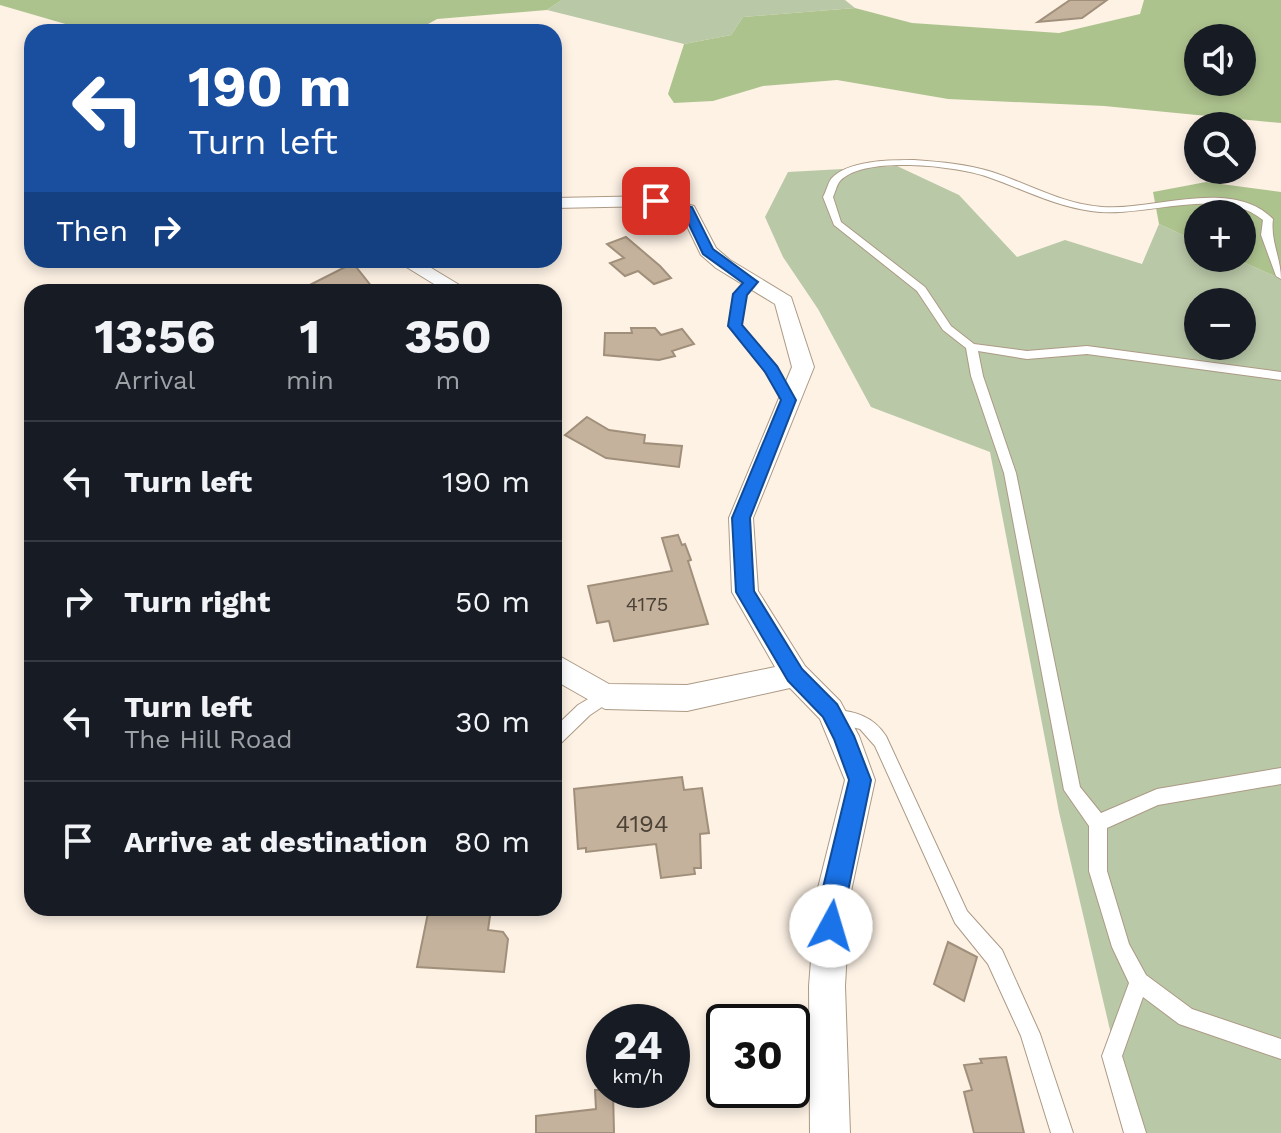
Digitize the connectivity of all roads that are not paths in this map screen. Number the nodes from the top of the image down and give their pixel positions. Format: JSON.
{"nodes":[{"id":1,"x":562,"y":203,"type":"edge"},
{"id":2,"x":418,"y":268,"type":"edge"},
{"id":3,"x":1281,"y":276,"type":"edge"},
{"id":4,"x":751,"y":282,"type":"junction"},
{"id":5,"x":447,"y":284,"type":"edge"},
{"id":6,"x":971,"y":347,"type":"junction"},
{"id":7,"x":1281,"y":376,"type":"edge"},
{"id":8,"x":788,"y":400,"type":"junction"},
{"id":9,"x":562,"y":670,"type":"edge"},
{"id":10,"x":795,"y":675,"type":"junction"},
{"id":11,"x":605,"y":696,"type":"junction"},
{"id":12,"x":833,"y":716,"type":"junction"},
{"id":13,"x":562,"y":731,"type":"edge"},
{"id":14,"x":1281,"y":776,"type":"edge"},
{"id":15,"x":1098,"y":823,"type":"junction"},
{"id":16,"x":1139,"y":982,"type":"junction"},
{"id":17,"x":1281,"y":1049,"type":"edge"},
{"id":18,"x":830,"y":1133,"type":"edge"},
{"id":19,"x":1062,"y":1133,"type":"edge"},
{"id":20,"x":1135,"y":1133,"type":"edge"}],
"edges":[{"from":1,"to":4,"type":"street"},
{"from":2,"to":5,"type":"street"},
{"from":3,"to":6,"type":"lane"},
{"from":4,"to":8,"type":"lane"},
{"from":4,"to":8,"type":"street"},
{"from":6,"to":7,"type":"lane"},
{"from":6,"to":15,"type":"lane"},
{"from":8,"to":10,"type":"street"},
{"from":9,"to":11,"type":"street"},
{"from":10,"to":11,"type":"street"},
{"from":10,"to":12,"type":"street"},
{"from":11,"to":13,"type":"lane"},
{"from":12,"to":18,"type":"street"},
{"from":12,"to":19,"type":"lane"},
{"from":14,"to":15,"type":"lane"},
{"from":15,"to":16,"type":"lane"},
{"from":16,"to":17,"type":"lane"},
{"from":16,"to":20,"type":"lane"}]}
